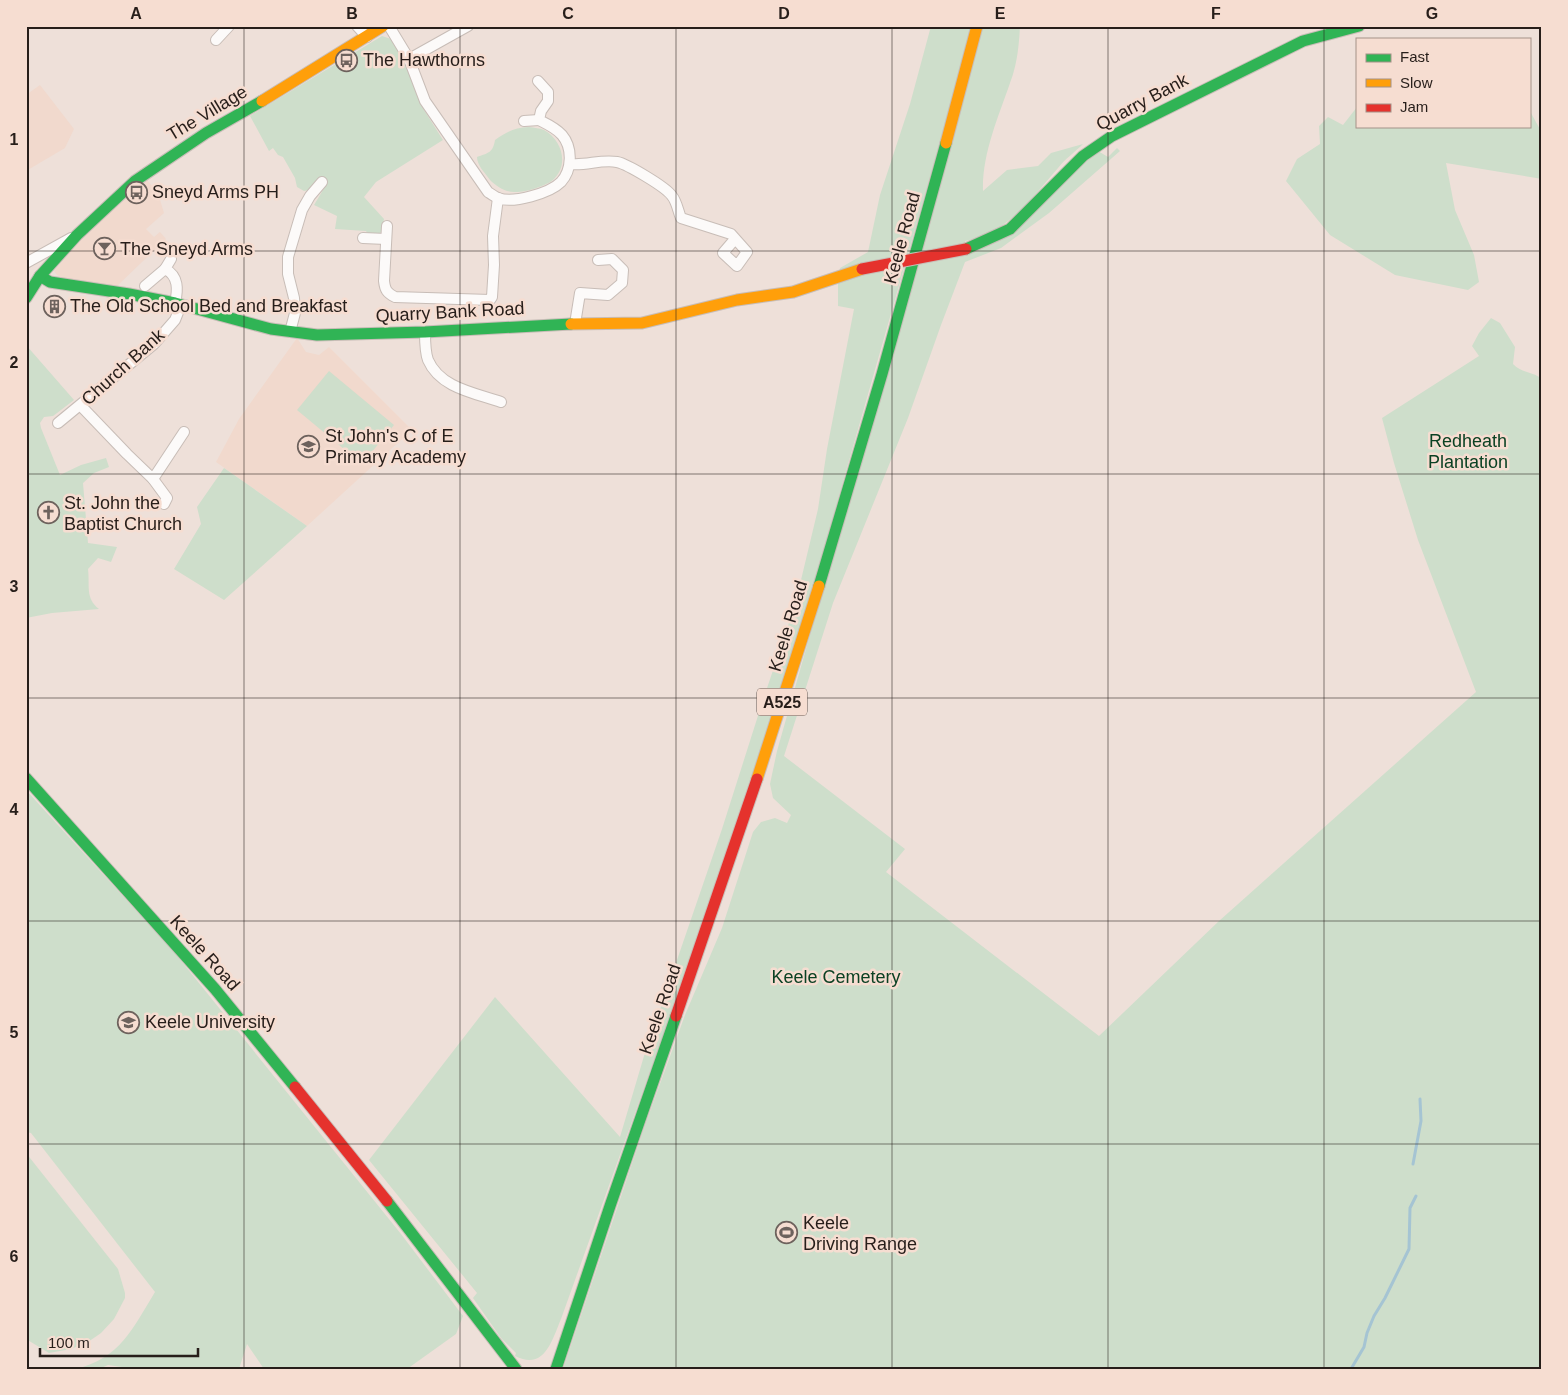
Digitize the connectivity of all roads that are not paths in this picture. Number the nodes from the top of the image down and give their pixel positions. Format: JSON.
{"nodes":[{"id":1,"x":229,"y":26,"type":"edge"},
{"id":2,"x":357,"y":26,"type":"edge"},
{"id":3,"x":383,"y":26,"type":"edge"},
{"id":4,"x":389,"y":26,"type":"edge"},
{"id":5,"x":468,"y":26,"type":"edge"},
{"id":6,"x":977,"y":26,"type":"edge"},
{"id":7,"x":1359,"y":26,"type":"edge"},
{"id":8,"x":367,"y":37,"type":"junction"},
{"id":9,"x":216,"y":40,"type":"dead end"},
{"id":10,"x":408,"y":59,"type":"junction"},
{"id":11,"x":538,"y":81,"type":"dead end"},
{"id":12,"x":539,"y":120,"type":"junction"},
{"id":13,"x":524,"y":122,"type":"dead end"},
{"id":14,"x":570,"y":164,"type":"junction"},
{"id":15,"x":322,"y":182,"type":"dead end"},
{"id":16,"x":498,"y":198,"type":"junction"},
{"id":17,"x":387,"y":226,"type":"dead end"},
{"id":18,"x":77,"y":235,"type":"junction"},
{"id":19,"x":363,"y":238,"type":"dead end"},
{"id":20,"x":386,"y":239,"type":"junction"},
{"id":21,"x":735,"y":239,"type":"dead end"},
{"id":22,"x":172,"y":259,"type":"dead end"},
{"id":23,"x":598,"y":260,"type":"dead end"},
{"id":24,"x":26,"y":262,"type":"edge"},
{"id":25,"x":165,"y":269,"type":"junction"},
{"id":26,"x":862,"y":269,"type":"joint"},
{"id":27,"x":40,"y":276,"type":"junction"},
{"id":28,"x":145,"y":286,"type":"dead end"},
{"id":29,"x":27,"y":295,"type":"edge"},
{"id":30,"x":178,"y":304,"type":"junction"},
{"id":31,"x":575,"y":324,"type":"junction"},
{"id":32,"x":290,"y":332,"type":"junction"},
{"id":33,"x":425,"y":332,"type":"junction"},
{"id":34,"x":501,"y":402,"type":"dead end"},
{"id":35,"x":81,"y":406,"type":"junction"},
{"id":36,"x":58,"y":423,"type":"dead end"},
{"id":37,"x":184,"y":432,"type":"dead end"},
{"id":38,"x":153,"y":479,"type":"junction"},
{"id":39,"x":164,"y":504,"type":"dead end"},
{"id":40,"x":26,"y":778,"type":"edge"},
{"id":41,"x":516,"y":1369,"type":"edge"},
{"id":42,"x":556,"y":1369,"type":"edge"}],
"edges":[{"from":1,"to":9,"type":"street"},
{"from":2,"to":8,"type":"street"},
{"from":3,"to":8,"type":"street","name":"The Village"},
{"from":4,"to":10,"type":"street"},
{"from":5,"to":10,"type":"street"},
{"from":6,"to":42,"type":"street","name":"Keele Road","number":"A525"},
{"from":7,"to":26,"type":"street","name":"Quarry Bank","bridge":true},
{"from":8,"to":18,"type":"street","name":"The Village"},
{"from":10,"to":16,"type":"street"},
{"from":11,"to":12,"type":"street"},
{"from":12,"to":13,"type":"street"},
{"from":12,"to":14,"type":"street"},
{"from":14,"to":16,"type":"street"},
{"from":14,"to":21,"type":"street"},
{"from":15,"to":32,"type":"street"},
{"from":16,"to":20,"type":"street"},
{"from":17,"to":20,"type":"street"},
{"from":18,"to":24,"type":"street","name":"The Village"},
{"from":18,"to":27,"type":"street","name":"The Village"},
{"from":19,"to":20,"type":"street"},
{"from":22,"to":25,"type":"street"},
{"from":23,"to":31,"type":"street"},
{"from":25,"to":28,"type":"street"},
{"from":25,"to":30,"type":"street"},
{"from":26,"to":31,"type":"street","name":"Quarry Bank Road"},
{"from":27,"to":29,"type":"street","name":"The Village"},
{"from":27,"to":30,"type":"street","name":"Quarry Bank Road"},
{"from":30,"to":32,"type":"street","name":"Quarry Bank Road"},
{"from":30,"to":35,"type":"street","name":"Church Bank"},
{"from":31,"to":33,"type":"street","name":"Quarry Bank Road"},
{"from":32,"to":33,"type":"street","name":"Quarry Bank Road"},
{"from":33,"to":34,"type":"street"},
{"from":35,"to":36,"type":"street","name":"Church Bank"},
{"from":35,"to":38,"type":"street"},
{"from":37,"to":38,"type":"street"},
{"from":38,"to":39,"type":"street"},
{"from":40,"to":41,"type":"street","name":"Keele Road"}]}
